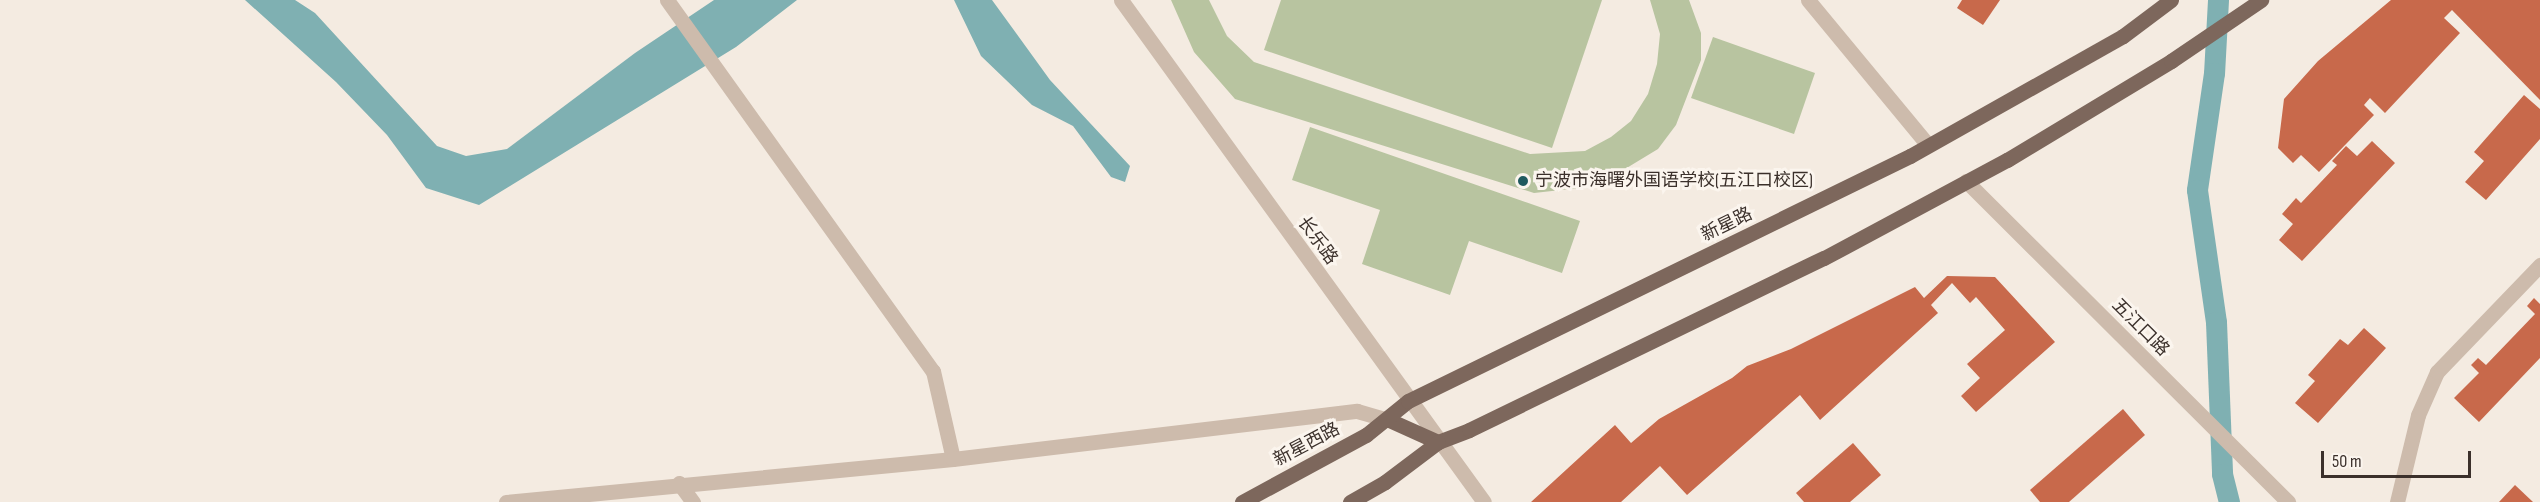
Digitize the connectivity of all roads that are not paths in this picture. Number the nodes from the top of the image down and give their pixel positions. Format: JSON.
{"nodes":[{"id":1,"x":667,"y":0,"type":"edge"},
{"id":2,"x":1121,"y":0,"type":"edge"},
{"id":3,"x":1808,"y":0,"type":"edge"},
{"id":4,"x":2171,"y":0,"type":"edge"},
{"id":5,"x":2260,"y":0,"type":"edge"},
{"id":6,"x":1928,"y":145,"type":"junction"},
{"id":7,"x":1966,"y":181,"type":"junction"},
{"id":8,"x":2540,"y":265,"type":"edge"},
{"id":9,"x":1408,"y":401,"type":"junction"},
{"id":10,"x":1389,"y":420,"type":"junction"},
{"id":11,"x":1438,"y":442,"type":"junction"},
{"id":12,"x":954,"y":459,"type":"junction"},
{"id":13,"x":679,"y":483,"type":"junction"},
{"id":14,"x":506,"y":502,"type":"edge"},
{"id":15,"x":693,"y":502,"type":"edge"},
{"id":16,"x":1242,"y":502,"type":"edge"},
{"id":17,"x":1350,"y":502,"type":"edge"},
{"id":18,"x":1484,"y":502,"type":"edge"},
{"id":19,"x":2288,"y":502,"type":"edge"},
{"id":20,"x":2397,"y":502,"type":"edge"}],
"edges":[{"from":1,"to":12,"type":"street"},
{"from":2,"to":9,"type":"street","name":"长乐路"},
{"from":3,"to":6,"type":"street"},
{"from":4,"to":6,"type":"main road","name":"新星路"},
{"from":5,"to":7,"type":"main road"},
{"from":6,"to":9,"type":"main road","name":"新星路"},
{"from":7,"to":11,"type":"main road"},
{"from":7,"to":19,"type":"street","name":"五江口路"},
{"from":8,"to":20,"type":"street"},
{"from":9,"to":10,"type":"main road","name":"新星路"},
{"from":9,"to":11,"type":"street","name":"长乐路"},
{"from":10,"to":11,"type":"main road"},
{"from":10,"to":12,"type":"street"},
{"from":10,"to":16,"type":"main road","name":"新星西路"},
{"from":11,"to":17,"type":"main road"},
{"from":11,"to":18,"type":"street","name":"长乐路"},
{"from":12,"to":13,"type":"street"},
{"from":13,"to":14,"type":"street"},
{"from":13,"to":15,"type":"street"}]}
